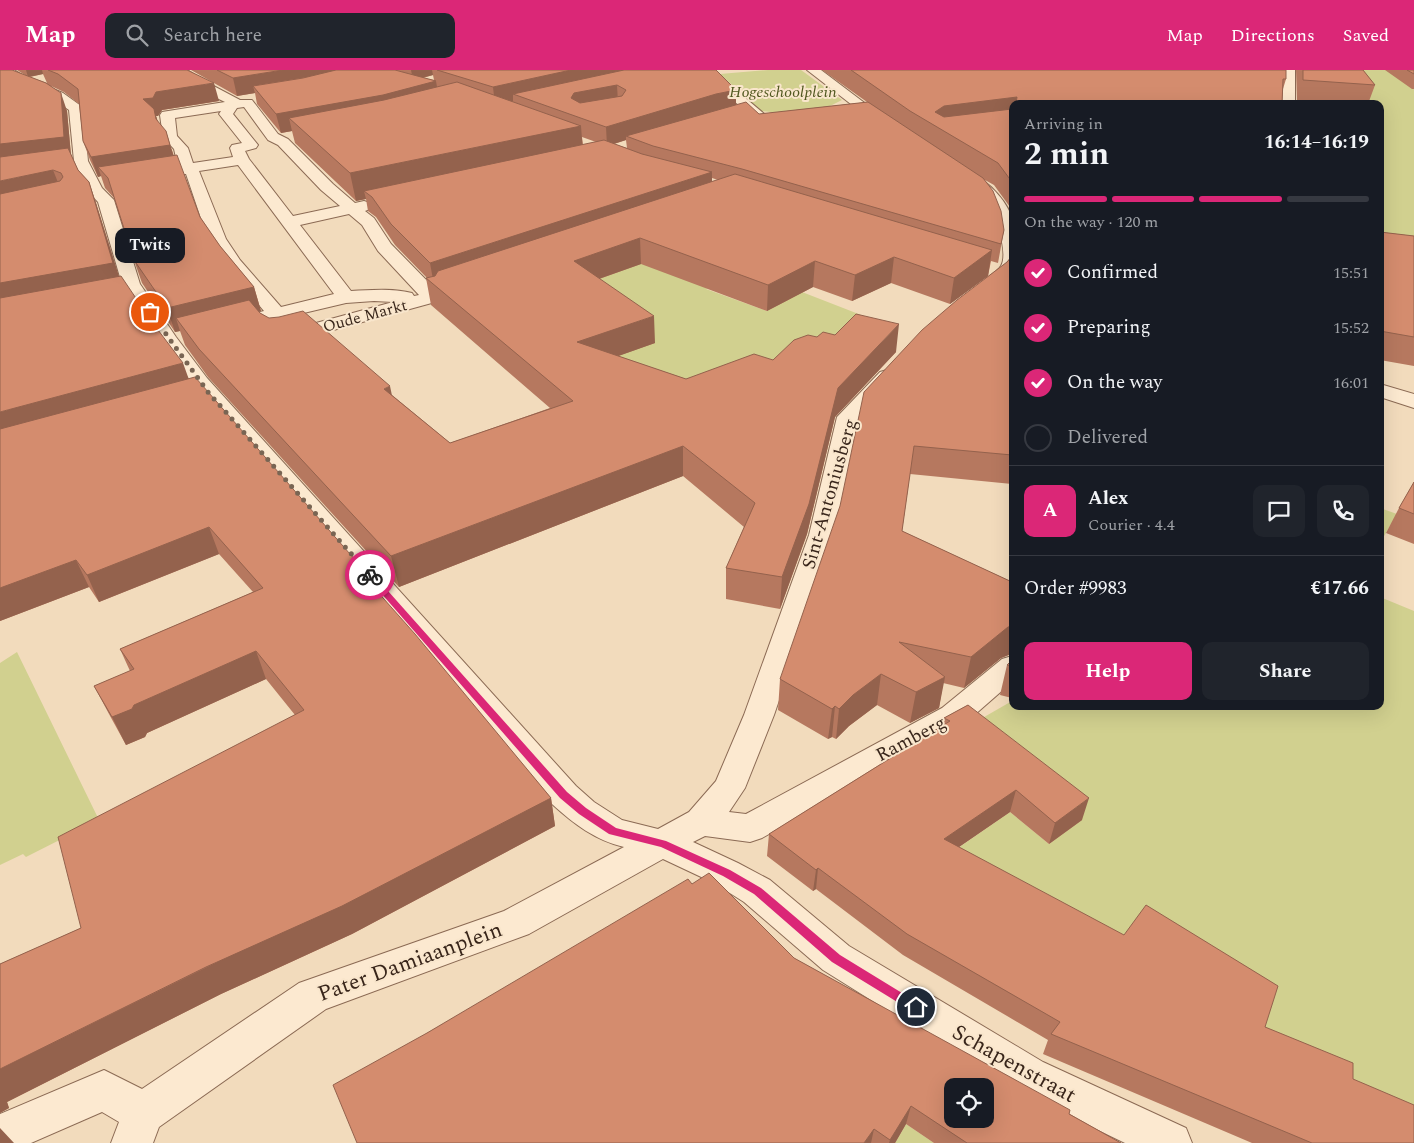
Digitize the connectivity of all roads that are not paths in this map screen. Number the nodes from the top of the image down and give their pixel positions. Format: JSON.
{"nodes":[{"id":1,"x":6,"y":70,"type":"edge"},
{"id":2,"x":179,"y":70,"type":"edge"},
{"id":3,"x":705,"y":70,"type":"edge"},
{"id":4,"x":813,"y":70,"type":"edge"},
{"id":5,"x":1289,"y":70,"type":"edge"},
{"id":6,"x":54,"y":78,"type":"dead end"},
{"id":7,"x":26,"y":83,"type":"junction"},
{"id":8,"x":8,"y":86,"type":"edge"},
{"id":9,"x":262,"y":98,"type":"edge"},
{"id":10,"x":1288,"y":100,"type":"edge"},
{"id":11,"x":233,"y":104,"type":"junction"},
{"id":12,"x":867,"y":109,"type":"junction"},
{"id":13,"x":846,"y":111,"type":"edge"},
{"id":14,"x":792,"y":118,"type":"edge"},
{"id":15,"x":298,"y":136,"type":"edge"},
{"id":16,"x":902,"y":136,"type":"edge"},
{"id":17,"x":280,"y":139,"type":"junction"},
{"id":18,"x":251,"y":145,"type":"junction"},
{"id":19,"x":242,"y":160,"type":"junction"},
{"id":20,"x":81,"y":161,"type":"junction"},
{"id":21,"x":62,"y":163,"type":"edge"},
{"id":22,"x":189,"y":169,"type":"junction"},
{"id":23,"x":162,"y":173,"type":"edge"},
{"id":24,"x":964,"y":176,"type":"edge"},
{"id":25,"x":109,"y":182,"type":"edge"},
{"id":26,"x":94,"y":187,"type":"junction"},
{"id":27,"x":78,"y":194,"type":"edge"},
{"id":28,"x":382,"y":202,"type":"edge"},
{"id":29,"x":353,"y":209,"type":"junction"},
{"id":30,"x":288,"y":222,"type":"junction"},
{"id":31,"x":1009,"y":232,"type":"edge"},
{"id":32,"x":1002,"y":272,"type":"edge"},
{"id":33,"x":133,"y":287,"type":"junction"},
{"id":34,"x":446,"y":289,"type":"edge"},
{"id":35,"x":112,"y":293,"type":"edge"},
{"id":36,"x":429,"y":293,"type":"junction"},
{"id":37,"x":346,"y":297,"type":"junction"},
{"id":38,"x":971,"y":299,"type":"edge"},
{"id":39,"x":277,"y":313,"type":"junction"},
{"id":40,"x":242,"y":322,"type":"edge"},
{"id":41,"x":190,"y":336,"type":"edge"},
{"id":42,"x":169,"y":341,"type":"junction"},
{"id":43,"x":900,"y":362,"type":"edge"},
{"id":44,"x":1384,"y":391,"type":"edge"},
{"id":45,"x":1414,"y":401,"type":"edge"},
{"id":46,"x":1009,"y":669,"type":"edge"},
{"id":47,"x":759,"y":715,"type":"joint"},
{"id":48,"x":702,"y":822,"type":"junction"},
{"id":49,"x":663,"y":844,"type":"junction"},
{"id":50,"x":138,"y":1128,"type":"edge"},
{"id":51,"x":0,"y":1135,"type":"edge"},
{"id":52,"x":1172,"y":1143,"type":"edge"}],
"edges":[{"from":1,"to":7,"type":"street"},
{"from":2,"to":11,"type":"street"},
{"from":3,"to":14,"type":"street"},
{"from":4,"to":12,"type":"street"},
{"from":5,"to":10,"type":"street"},
{"from":6,"to":7,"type":"street"},
{"from":7,"to":8,"type":"street"},
{"from":7,"to":20,"type":"street"},
{"from":9,"to":11,"type":"street"},
{"from":11,"to":17,"type":"street","name":"Oude Markt"},
{"from":11,"to":18,"type":"street"},
{"from":11,"to":22,"type":"street","name":"Oude Markt"},
{"from":12,"to":13,"type":"street"},
{"from":12,"to":16,"type":"street"},
{"from":15,"to":17,"type":"street"},
{"from":17,"to":18,"type":"street"},
{"from":17,"to":29,"type":"street","name":"Oude Markt"},
{"from":18,"to":19,"type":"street"},
{"from":19,"to":22,"type":"street"},
{"from":19,"to":30,"type":"street","name":"Oude Markt"},
{"from":20,"to":21,"type":"street"},
{"from":20,"to":26,"type":"street"},
{"from":22,"to":23,"type":"street"},
{"from":22,"to":39,"type":"street","name":"Oude Markt"},
{"from":24,"to":31,"type":"street"},
{"from":25,"to":26,"type":"street"},
{"from":26,"to":27,"type":"street"},
{"from":26,"to":33,"type":"street"},
{"from":28,"to":29,"type":"street"},
{"from":29,"to":30,"type":"street"},
{"from":29,"to":36,"type":"street","name":"Oude Markt"},
{"from":30,"to":37,"type":"street","name":"Oude Markt"},
{"from":32,"to":38,"type":"street"},
{"from":33,"to":35,"type":"street"},
{"from":33,"to":42,"type":"street"},
{"from":34,"to":36,"type":"street"},
{"from":36,"to":37,"type":"street"},
{"from":36,"to":39,"type":"street","name":"Oude Markt"},
{"from":37,"to":39,"type":"street"},
{"from":39,"to":40,"type":"street"},
{"from":41,"to":42,"type":"street"},
{"from":42,"to":49,"type":"street"},
{"from":43,"to":47,"type":"street","name":"Sint-Antoniusberg"},
{"from":44,"to":45,"type":"street"},
{"from":46,"to":48,"type":"street","name":"Ramberg"},
{"from":47,"to":48,"type":"street","name":"Pater Damiaanplein"},
{"from":48,"to":49,"type":"street","name":"Pater Damiaanplein"},
{"from":49,"to":50,"type":"street","name":"Pater Damiaanplein"},
{"from":49,"to":52,"type":"street","name":"Schapenstraat"},
{"from":50,"to":51,"type":"street"}]}
